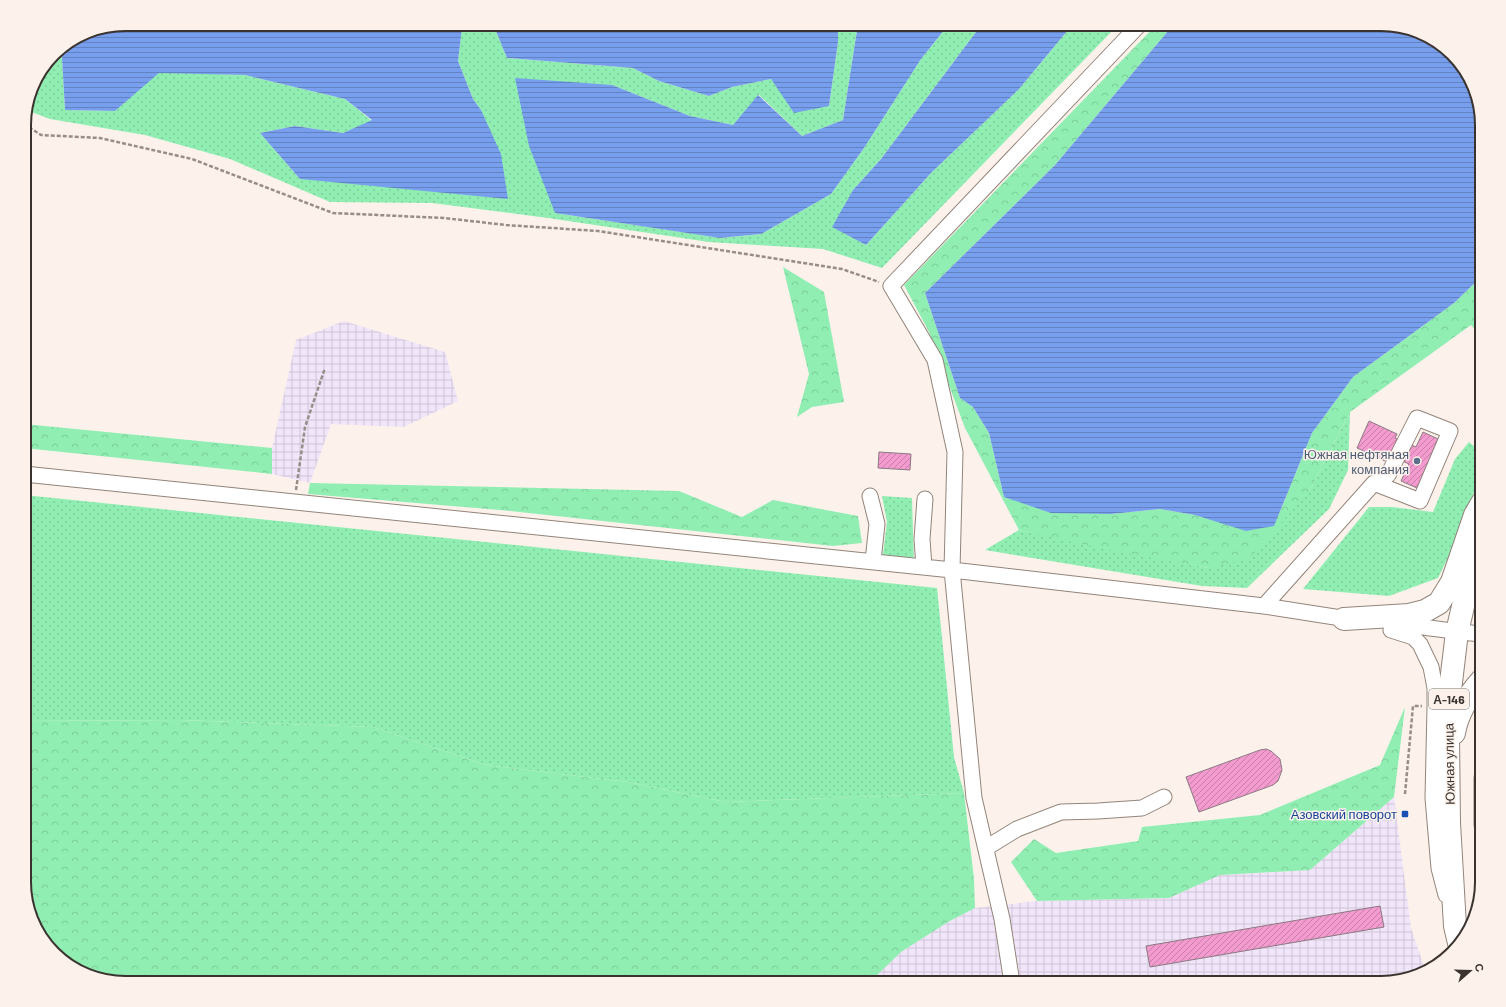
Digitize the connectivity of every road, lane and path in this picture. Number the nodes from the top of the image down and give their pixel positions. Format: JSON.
{"nodes":[{"id":1,"x":1133,"y":31,"type":"edge"},
{"id":2,"x":31,"y":129,"type":"edge"},
{"id":3,"x":891,"y":286,"type":"junction"},
{"id":4,"x":325,"y":368,"type":"dead end"},
{"id":5,"x":31,"y":475,"type":"edge"},
{"id":6,"x":1374,"y":483,"type":"junction"},
{"id":7,"x":870,"y":496,"type":"dead end"},
{"id":8,"x":925,"y":499,"type":"dead end"},
{"id":9,"x":294,"y":502,"type":"junction"},
{"id":10,"x":1475,"y":515,"type":"edge"},
{"id":11,"x":1475,"y":556,"type":"edge"},
{"id":12,"x":873,"y":561,"type":"junction"},
{"id":13,"x":924,"y":567,"type":"junction"},
{"id":14,"x":952,"y":570,"type":"junction"},
{"id":15,"x":1264,"y":606,"type":"junction"},
{"id":16,"x":1353,"y":620,"type":"junction"},
{"id":17,"x":1457,"y":632,"type":"junction"},
{"id":18,"x":1475,"y":633,"type":"edge"},
{"id":19,"x":1475,"y":690,"type":"edge"},
{"id":20,"x":1449,"y":766,"type":"junction"},
{"id":21,"x":1164,"y":797,"type":"dead end"},
{"id":22,"x":986,"y":848,"type":"junction"},
{"id":23,"x":1457,"y":935,"type":"edge"},
{"id":24,"x":1011,"y":976,"type":"edge"}],
"edges":[{"from":1,"to":3,"type":"street"},
{"from":2,"to":3,"type":"path"},
{"from":3,"to":14,"type":"street"},
{"from":4,"to":9,"type":"path"},
{"from":5,"to":9,"type":"street"},
{"from":6,"to":6,"type":"street"},
{"from":6,"to":15,"type":"street"},
{"from":7,"to":12,"type":"street"},
{"from":8,"to":13,"type":"street"},
{"from":9,"to":12,"type":"street"},
{"from":10,"to":16,"type":"highway"},
{"from":11,"to":17,"type":"highway","name":"Южная улица","number":"А-146"},
{"from":12,"to":13,"type":"street"},
{"from":13,"to":14,"type":"street"},
{"from":14,"to":15,"type":"street"},
{"from":14,"to":22,"type":"street"},
{"from":15,"to":16,"type":"street"},
{"from":16,"to":17,"type":"street"},
{"from":16,"to":23,"type":"street"},
{"from":17,"to":18,"type":"street"},
{"from":17,"to":20,"type":"highway","name":"Южная улица","number":"А-146"},
{"from":19,"to":20,"type":"highway"},
{"from":20,"to":23,"type":"highway","name":"Южная улица","number":"А-146"},
{"from":21,"to":22,"type":"street"},
{"from":22,"to":24,"type":"street"}]}
